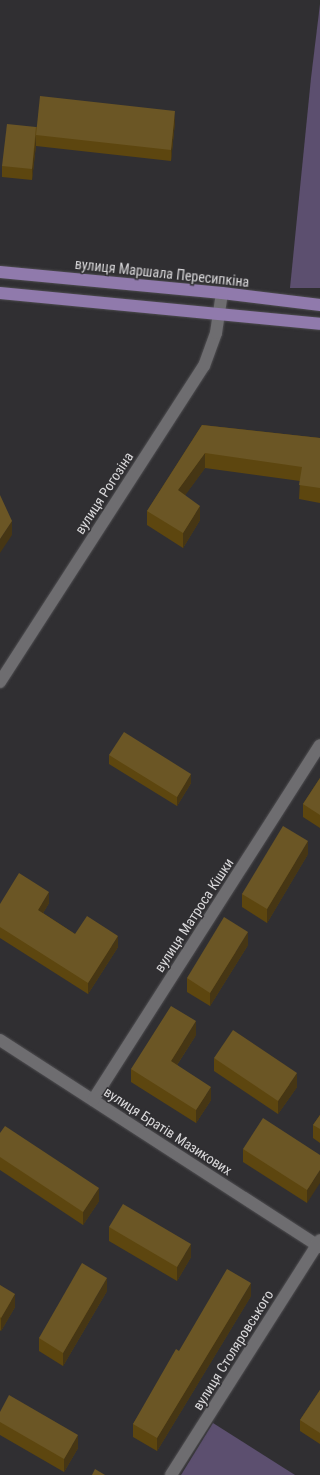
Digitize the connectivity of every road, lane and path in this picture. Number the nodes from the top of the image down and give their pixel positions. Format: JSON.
{"nodes":[{"id":1,"x":0,"y":272,"type":"edge"},
{"id":2,"x":0,"y":293,"type":"edge"},
{"id":3,"x":222,"y":293,"type":"junction"},
{"id":4,"x":320,"y":305,"type":"edge"},
{"id":5,"x":219,"y":315,"type":"junction"},
{"id":6,"x":320,"y":324,"type":"edge"},
{"id":7,"x":0,"y":682,"type":"edge"},
{"id":8,"x":320,"y":745,"type":"edge"},
{"id":9,"x":0,"y":1040,"type":"edge"},
{"id":10,"x":93,"y":1100,"type":"junction"},
{"id":11,"x":319,"y":1244,"type":"edge"},
{"id":12,"x":171,"y":1475,"type":"edge"}],
"edges":[{"from":1,"to":3,"type":"main road","name":"вулиця Маршала Пересипкіна"},
{"from":2,"to":5,"type":"main road"},
{"from":3,"to":4,"type":"main road","name":"вулиця Маршала Пересипкіна"},
{"from":3,"to":5,"type":"street","name":"вулиця Рогозіна"},
{"from":5,"to":6,"type":"main road"},
{"from":5,"to":7,"type":"street","name":"вулиця Рогозіна"},
{"from":8,"to":10,"type":"street","name":"вулиця Матроса Кішки"},
{"from":9,"to":10,"type":"street","name":"вулиця Братів Мазикових"},
{"from":10,"to":11,"type":"street","name":"вулиця Братів Мазикових"},
{"from":11,"to":12,"type":"street","name":"вулиця Столяровського"}]}
